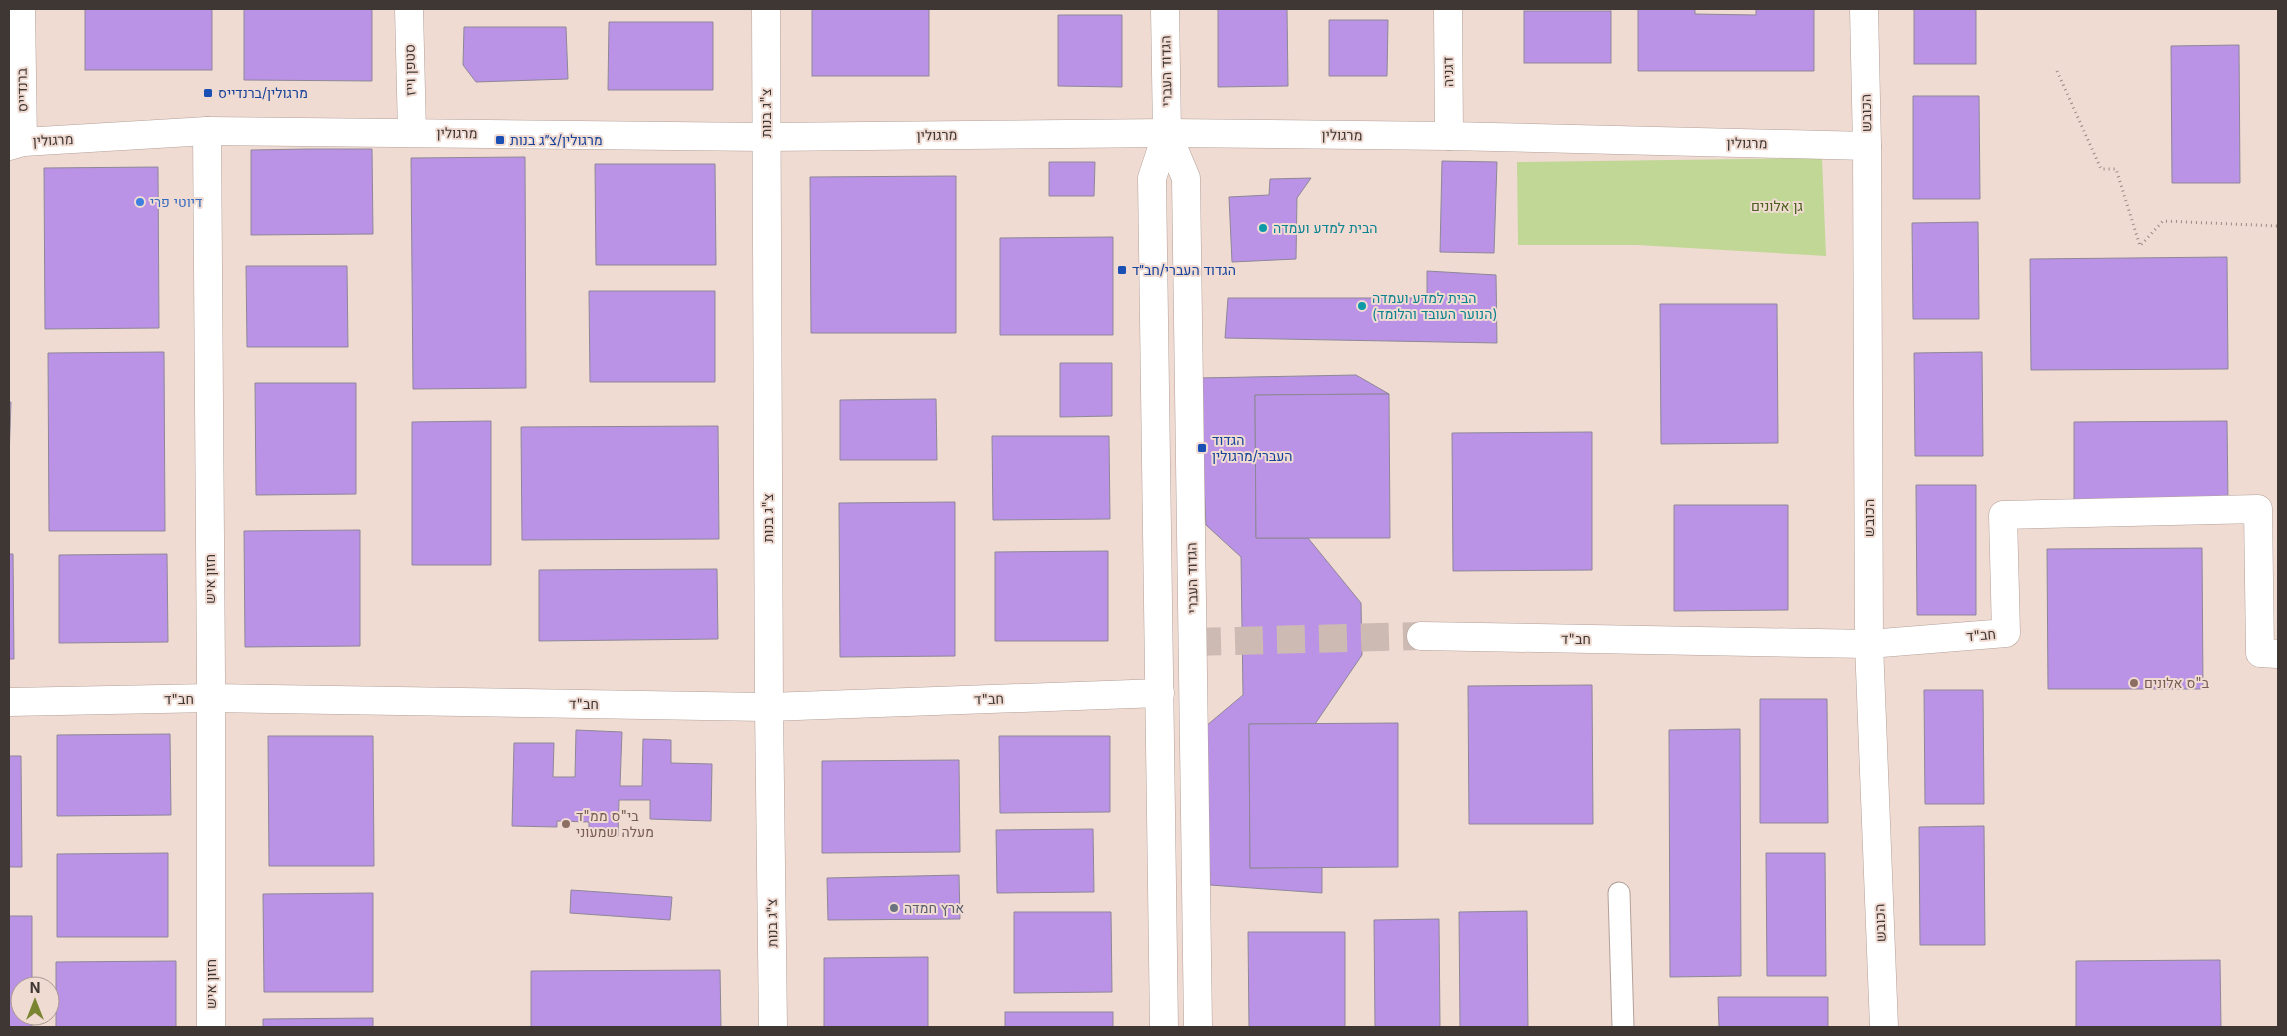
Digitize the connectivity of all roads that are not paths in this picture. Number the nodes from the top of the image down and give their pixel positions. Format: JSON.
{"nodes":[{"id":1,"x":21,"y":9,"type":"edge"},
{"id":2,"x":409,"y":9,"type":"edge"},
{"id":3,"x":766,"y":9,"type":"edge"},
{"id":4,"x":1165,"y":9,"type":"edge"},
{"id":5,"x":1448,"y":9,"type":"edge"},
{"id":6,"x":1864,"y":9,"type":"edge"},
{"id":7,"x":207,"y":131,"type":"junction"},
{"id":8,"x":412,"y":132,"type":"junction"},
{"id":9,"x":1167,"y":133,"type":"junction"},
{"id":10,"x":1449,"y":136,"type":"junction"},
{"id":11,"x":766,"y":137,"type":"junction"},
{"id":12,"x":16,"y":144,"type":"edge"},
{"id":13,"x":1867,"y":146,"type":"junction"},
{"id":14,"x":1420,"y":636,"type":"tunnel mouth"},
{"id":15,"x":1869,"y":644,"type":"junction"},
{"id":16,"x":2278,"y":654,"type":"edge"},
{"id":17,"x":1160,"y":693,"type":"junction"},
{"id":18,"x":211,"y":698,"type":"junction"},
{"id":19,"x":9,"y":702,"type":"edge"},
{"id":20,"x":769,"y":707,"type":"junction"},
{"id":21,"x":1619,"y":892,"type":"dead end"},
{"id":22,"x":211,"y":1027,"type":"edge"},
{"id":23,"x":773,"y":1027,"type":"edge"},
{"id":24,"x":1164,"y":1027,"type":"edge"},
{"id":25,"x":1198,"y":1027,"type":"edge"},
{"id":26,"x":1623,"y":1027,"type":"edge"},
{"id":27,"x":1884,"y":1027,"type":"edge"}],
"edges":[{"from":1,"to":12,"type":"street","name":"ברנדייס"},
{"from":2,"to":8,"type":"street","name":"סטפן וייז"},
{"from":3,"to":11,"type":"street","name":"צ\"ג בנות"},
{"from":4,"to":9,"type":"street","name":"הגדוד העברי"},
{"from":5,"to":10,"type":"street","name":"דגניה"},
{"from":6,"to":13,"type":"street","name":"הכובש"},
{"from":7,"to":8,"type":"street","name":"מרגולין"},
{"from":7,"to":12,"type":"street","name":"מרגולין"},
{"from":7,"to":18,"type":"street","name":"חזון איש"},
{"from":8,"to":11,"type":"street","name":"מרגולין"},
{"from":9,"to":10,"type":"street","name":"מרגולין"},
{"from":9,"to":11,"type":"street","name":"מרגולין"},
{"from":9,"to":17,"type":"street","name":"הגדוד העברי"},
{"from":9,"to":25,"type":"street","name":"הגדוד העברי"},
{"from":10,"to":13,"type":"street","name":"מרגולין"},
{"from":11,"to":20,"type":"street","name":"צ\"ג בנות"},
{"from":13,"to":15,"type":"street","name":"הכובש"},
{"from":14,"to":15,"type":"street","name":"חב\"ד"},
{"from":15,"to":16,"type":"street","name":"חב\"ד"},
{"from":15,"to":27,"type":"street","name":"הכובש"},
{"from":17,"to":20,"type":"street","name":"חב\"ד"},
{"from":17,"to":24,"type":"street","name":"הגדוד העברי"},
{"from":18,"to":19,"type":"street","name":"חב\"ד"},
{"from":18,"to":20,"type":"street","name":"חב\"ד"},
{"from":18,"to":22,"type":"street","name":"חזון איש"},
{"from":20,"to":23,"type":"street","name":"צ\"ג בנות"},
{"from":21,"to":26,"type":"lane"}]}
